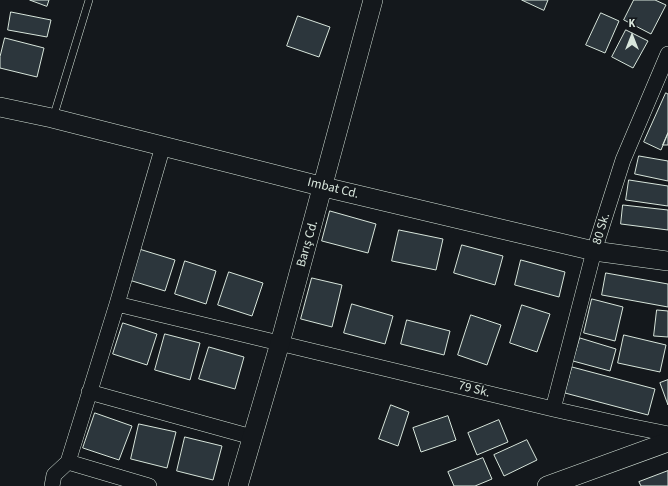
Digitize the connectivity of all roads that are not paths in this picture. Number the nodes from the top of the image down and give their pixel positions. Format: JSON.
{"nodes":[{"id":1,"x":89,"y":0,"type":"edge"},
{"id":2,"x":373,"y":0,"type":"edge"},
{"id":3,"x":668,"y":54,"type":"edge"},
{"id":4,"x":0,"y":107,"type":"edge"},
{"id":5,"x":52,"y":118,"type":"junction"},
{"id":6,"x":163,"y":146,"type":"junction"},
{"id":7,"x":324,"y":187,"type":"junction"},
{"id":8,"x":594,"y":252,"type":"junction"},
{"id":9,"x":668,"y":261,"type":"edge"},
{"id":10,"x":117,"y":304,"type":"junction"},
{"id":11,"x":280,"y":342,"type":"junction"},
{"id":12,"x":90,"y":392,"type":"junction"},
{"id":13,"x":553,"y":409,"type":"junction"},
{"id":14,"x":668,"y":434,"type":"edge"},
{"id":15,"x":252,"y":437,"type":"junction"},
{"id":16,"x":668,"y":442,"type":"edge"},
{"id":17,"x":68,"y":462,"type":"junction"},
{"id":18,"x":52,"y":486,"type":"edge"},
{"id":19,"x":149,"y":486,"type":"edge"},
{"id":20,"x":238,"y":486,"type":"edge"},
{"id":21,"x":547,"y":486,"type":"edge"}],
"edges":[{"from":1,"to":5,"type":"lane"},
{"from":2,"to":7,"type":"street","name":"Barış Cd."},
{"from":3,"to":8,"type":"street","name":"80 Sk."},
{"from":4,"to":5,"type":"street","name":"Imbat Cd."},
{"from":5,"to":6,"type":"street","name":"Imbat Cd."},
{"from":6,"to":7,"type":"street","name":"Imbat Cd."},
{"from":6,"to":10,"type":"street"},
{"from":7,"to":8,"type":"street","name":"Imbat Cd."},
{"from":7,"to":11,"type":"street","name":"Barış Cd."},
{"from":8,"to":9,"type":"street","name":"Imbat Cd."},
{"from":8,"to":13,"type":"street","name":"80 Sk."},
{"from":10,"to":11,"type":"street","name":"79 Sk."},
{"from":10,"to":12,"type":"street"},
{"from":11,"to":13,"type":"street","name":"79 Sk."},
{"from":11,"to":15,"type":"street","name":"Barış Cd."},
{"from":12,"to":15,"type":"street"},
{"from":12,"to":17,"type":"street"},
{"from":13,"to":14,"type":"street","name":"79 Sk."},
{"from":15,"to":20,"type":"street","name":"Barış Cd."},
{"from":16,"to":21,"type":"street"},
{"from":17,"to":18,"type":"street"},
{"from":17,"to":19,"type":"street"}]}
